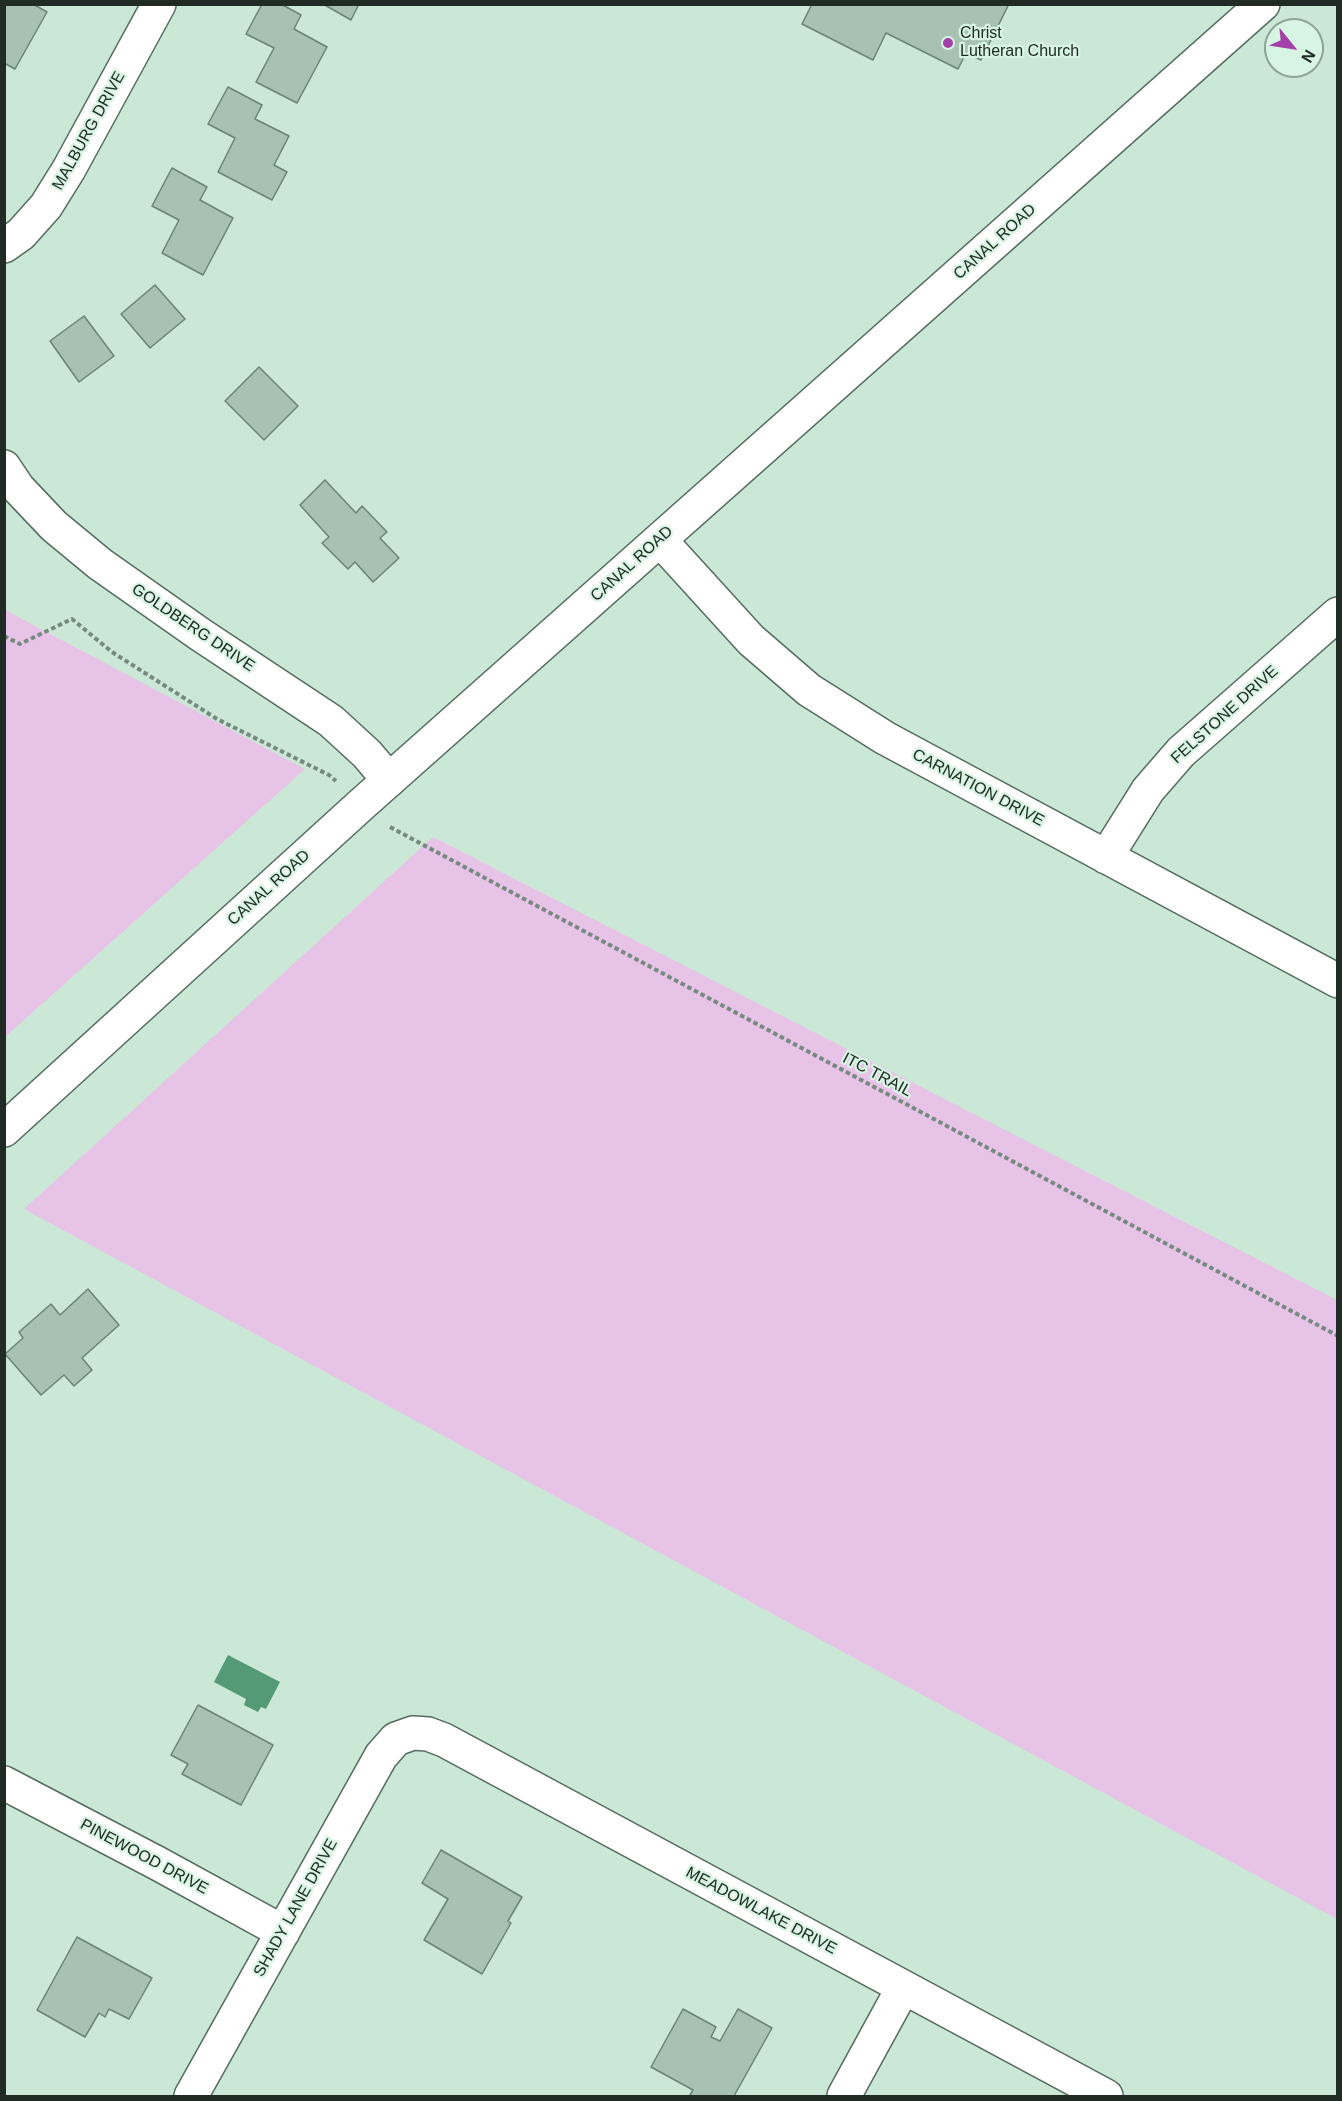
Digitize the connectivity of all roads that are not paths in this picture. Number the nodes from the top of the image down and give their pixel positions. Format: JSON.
{"nodes":[{"id":1,"x":159,"y":4,"type":"edge"},
{"id":2,"x":1263,"y":4,"type":"edge"},
{"id":3,"x":4,"y":246,"type":"edge"},
{"id":4,"x":4,"y":467,"type":"edge"},
{"id":5,"x":660,"y":540,"type":"junction"},
{"id":6,"x":1338,"y":614,"type":"edge"},
{"id":7,"x":388,"y":780,"type":"junction"},
{"id":8,"x":1106,"y":857,"type":"junction"},
{"id":9,"x":1338,"y":981,"type":"edge"},
{"id":10,"x":4,"y":1130,"type":"edge"},
{"id":11,"x":413,"y":1732,"type":"joint"},
{"id":12,"x":4,"y":1783,"type":"edge"},
{"id":13,"x":283,"y":1932,"type":"junction"},
{"id":14,"x":903,"y":1988,"type":"junction"},
{"id":15,"x":191,"y":2097,"type":"edge"},
{"id":16,"x":844,"y":2097,"type":"edge"},
{"id":17,"x":1106,"y":2097,"type":"edge"}],
"edges":[{"from":1,"to":3,"type":"street","name":"MALBURG DRIVE"},
{"from":2,"to":5,"type":"street","name":"CANAL ROAD"},
{"from":4,"to":7,"type":"street","name":"GOLDBERG DRIVE"},
{"from":5,"to":7,"type":"street","name":"CANAL ROAD"},
{"from":5,"to":8,"type":"street","name":"CARNATION DRIVE"},
{"from":6,"to":8,"type":"street","name":"FELSTONE DRIVE"},
{"from":7,"to":10,"type":"street","name":"CANAL ROAD"},
{"from":8,"to":9,"type":"street","name":"CARNATION DRIVE"},
{"from":11,"to":13,"type":"street","name":"SHADY LANE DRIVE"},
{"from":11,"to":14,"type":"street","name":"MEADOWLAKE DRIVE"},
{"from":12,"to":13,"type":"street","name":"PINEWOOD DRIVE"},
{"from":13,"to":15,"type":"street","name":"SHADY LANE DRIVE"},
{"from":14,"to":16,"type":"street"},
{"from":14,"to":17,"type":"street","name":"MEADOWLAKE DRIVE"}]}
